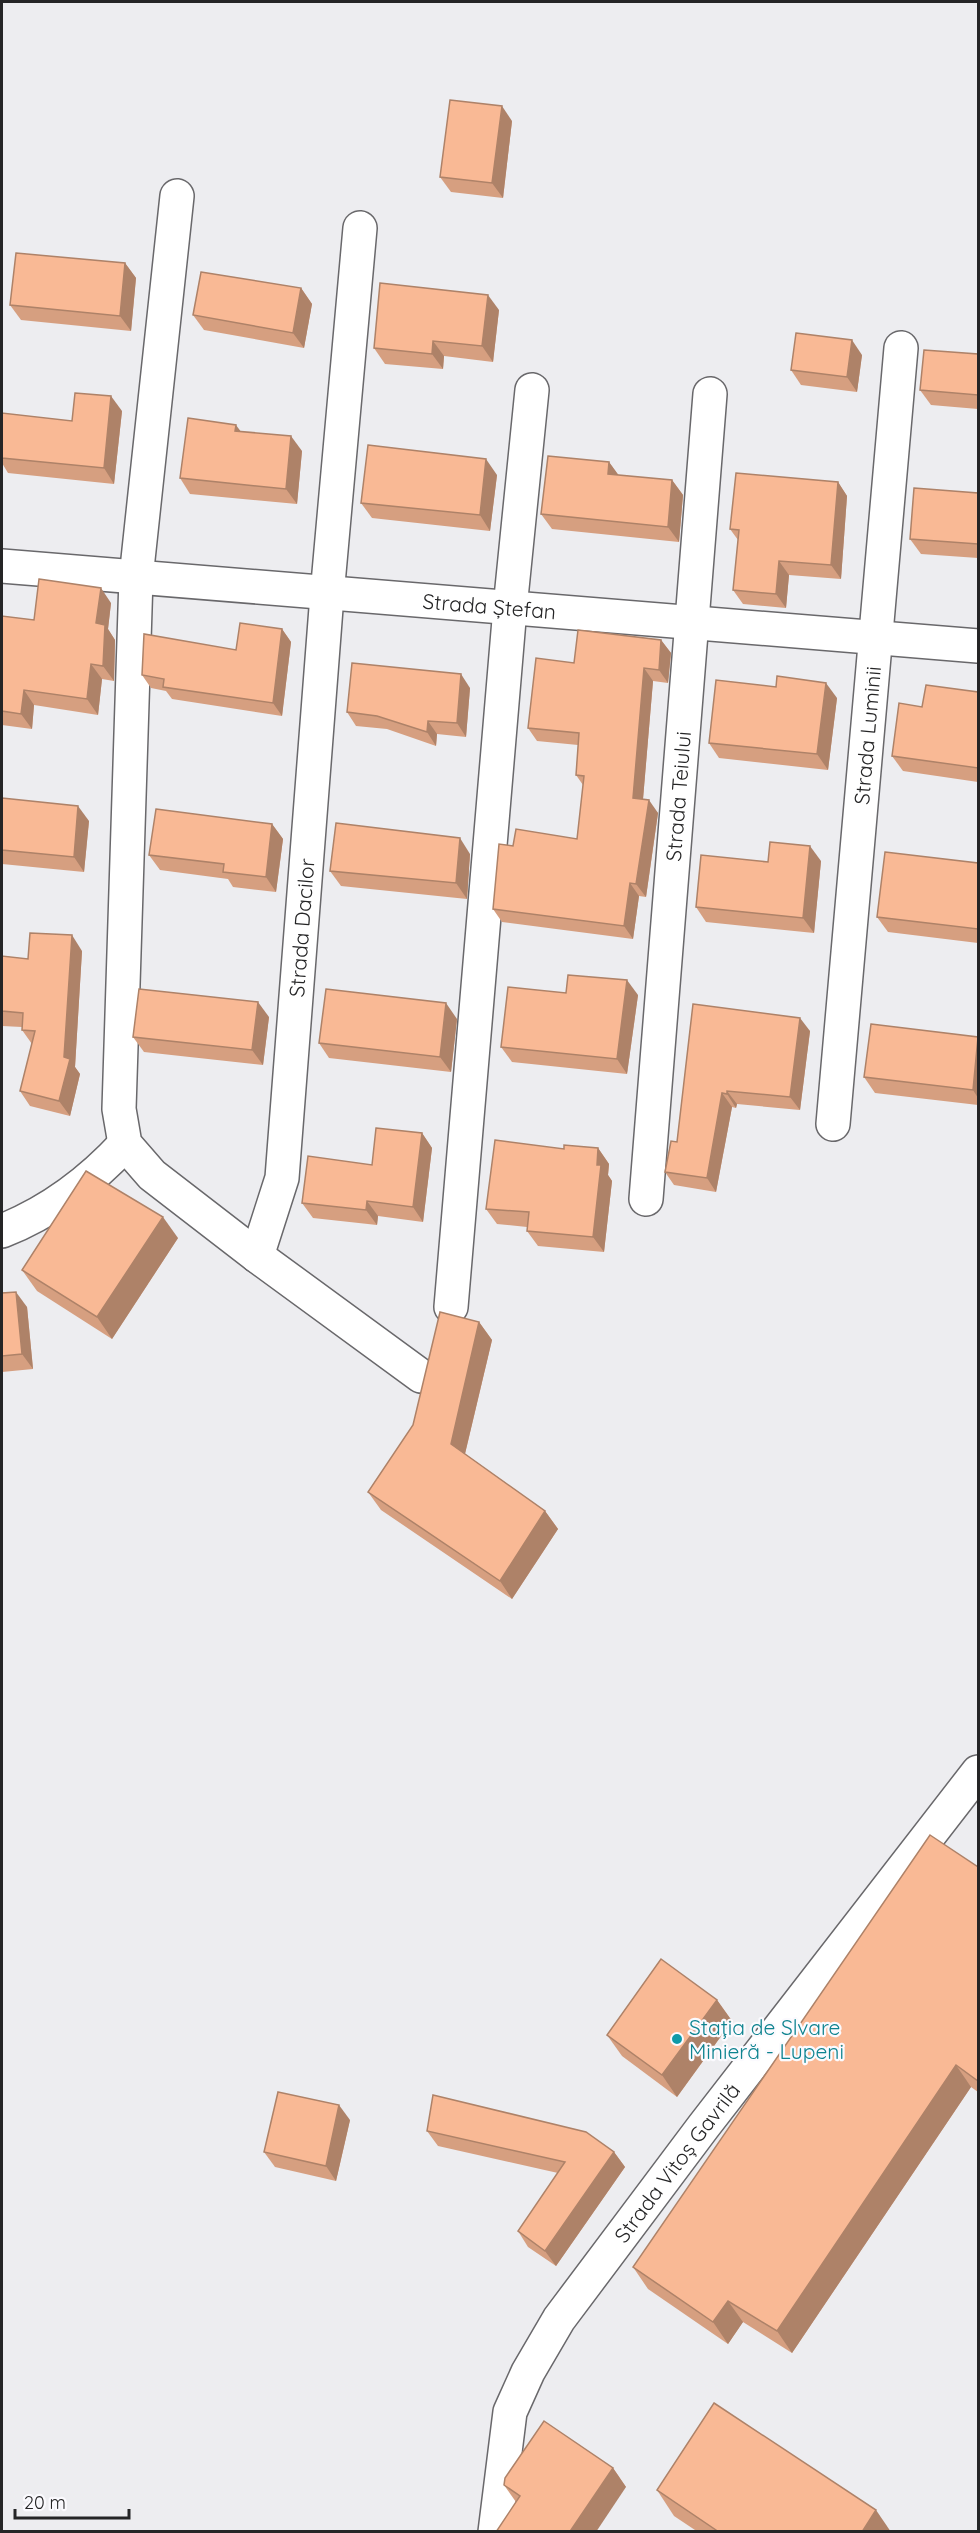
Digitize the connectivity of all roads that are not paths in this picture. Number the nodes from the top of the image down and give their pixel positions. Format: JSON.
{"nodes":[{"id":1,"x":177,"y":196,"type":"dead end"},
{"id":2,"x":360,"y":228,"type":"dead end"},
{"id":3,"x":901,"y":348,"type":"dead end"},
{"id":4,"x":532,"y":390,"type":"dead end"},
{"id":5,"x":710,"y":394,"type":"dead end"},
{"id":6,"x":2,"y":566,"type":"edge"},
{"id":7,"x":136,"y":578,"type":"junction"},
{"id":8,"x":327,"y":595,"type":"junction"},
{"id":9,"x":510,"y":608,"type":"junction"},
{"id":10,"x":694,"y":624,"type":"junction"},
{"id":11,"x":874,"y":638,"type":"junction"},
{"id":12,"x":978,"y":646,"type":"edge"},
{"id":13,"x":833,"y":1124,"type":"dead end"},
{"id":14,"x":125,"y":1144,"type":"junction"},
{"id":15,"x":646,"y":1199,"type":"dead end"},
{"id":16,"x":2,"y":1231,"type":"edge"},
{"id":17,"x":256,"y":1256,"type":"junction"},
{"id":18,"x":451,"y":1307,"type":"dead end"},
{"id":19,"x":421,"y":1376,"type":"dead end"},
{"id":20,"x":978,"y":1772,"type":"edge"},
{"id":21,"x":495,"y":2532,"type":"edge"}],
"edges":[{"from":1,"to":7,"type":"street"},
{"from":2,"to":8,"type":"street","name":"Strada Dacilor"},
{"from":3,"to":11,"type":"street","name":"Strada Luminii"},
{"from":4,"to":9,"type":"street"},
{"from":5,"to":10,"type":"street","name":"Strada Teiului"},
{"from":6,"to":7,"type":"street","name":"Strada Ștefan"},
{"from":7,"to":8,"type":"street","name":"Strada Ștefan"},
{"from":7,"to":14,"type":"street"},
{"from":8,"to":9,"type":"street","name":"Strada Ștefan"},
{"from":8,"to":17,"type":"street","name":"Strada Dacilor"},
{"from":9,"to":10,"type":"street","name":"Strada Ștefan"},
{"from":9,"to":18,"type":"street"},
{"from":10,"to":11,"type":"street","name":"Strada Ștefan"},
{"from":10,"to":15,"type":"street","name":"Strada Teiului"},
{"from":11,"to":12,"type":"street","name":"Strada Ștefan"},
{"from":11,"to":13,"type":"street","name":"Strada Luminii"},
{"from":14,"to":16,"type":"street"},
{"from":14,"to":17,"type":"street"},
{"from":17,"to":19,"type":"street"},
{"from":20,"to":21,"type":"street","name":"Strada Vitoș Gavrilă"}]}
